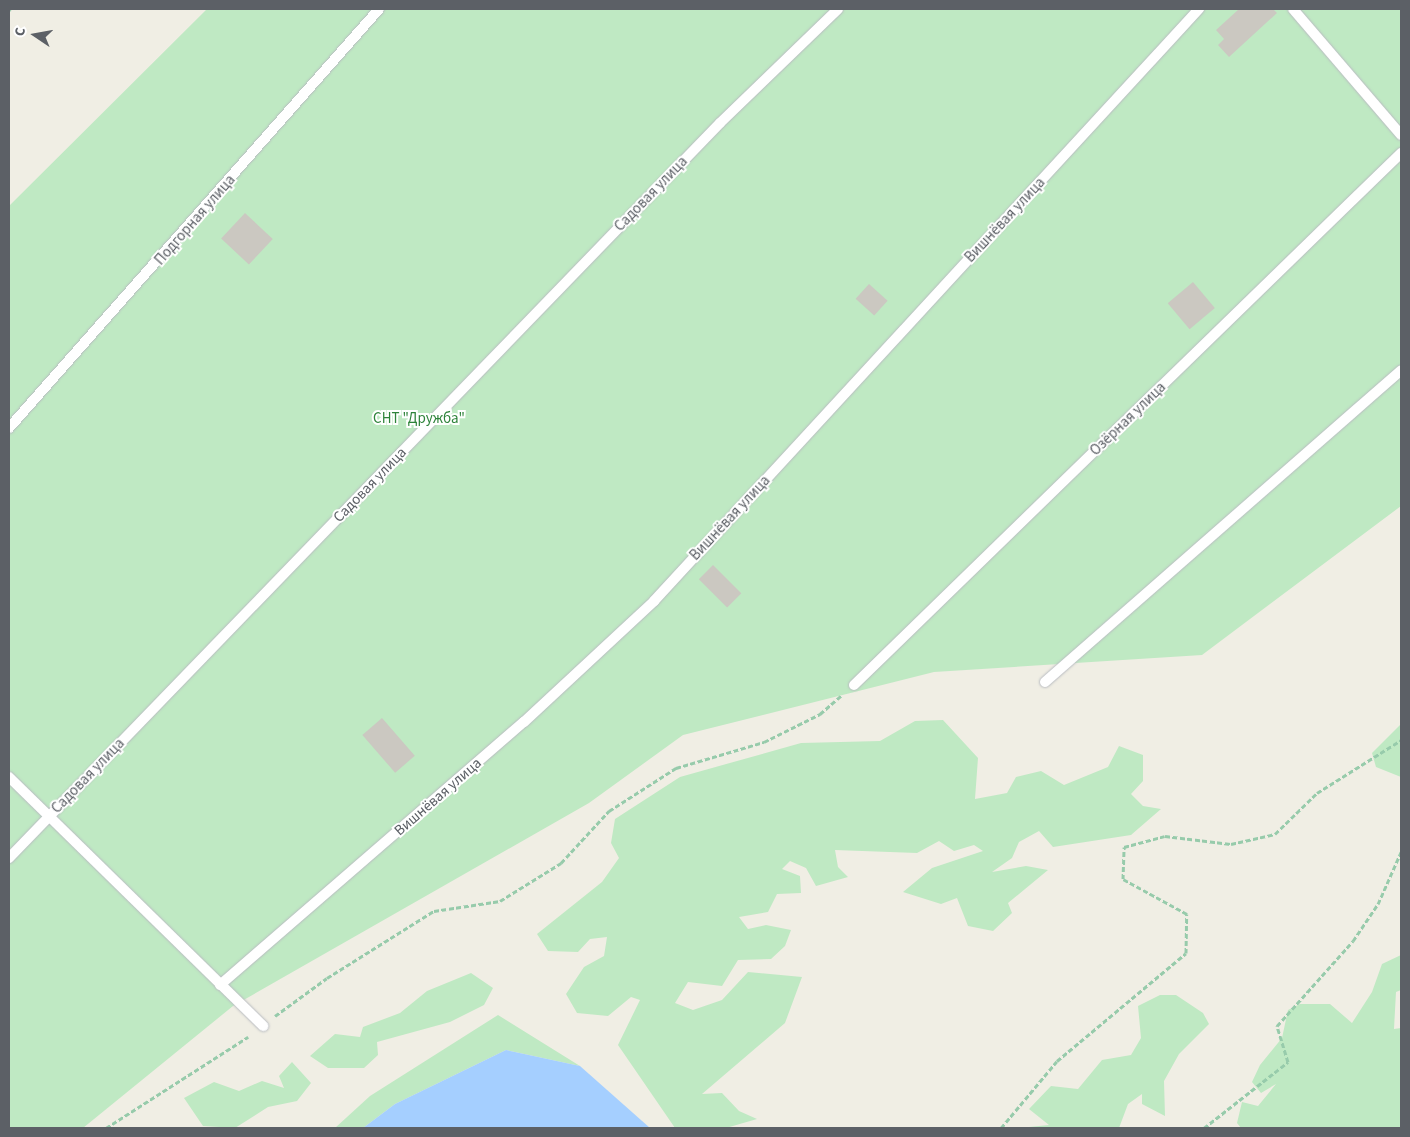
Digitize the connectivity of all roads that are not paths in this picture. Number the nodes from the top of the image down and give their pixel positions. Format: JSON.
{"nodes":[{"id":1,"x":379,"y":9,"type":"edge"},
{"id":2,"x":838,"y":9,"type":"edge"},
{"id":3,"x":1199,"y":9,"type":"edge"},
{"id":4,"x":1293,"y":9,"type":"edge"},
{"id":5,"x":1401,"y":135,"type":"edge"},
{"id":6,"x":1401,"y":153,"type":"edge"},
{"id":7,"x":1401,"y":370,"type":"edge"},
{"id":8,"x":9,"y":428,"type":"edge"},
{"id":9,"x":1045,"y":682,"type":"dead end"},
{"id":10,"x":854,"y":685,"type":"road end"},
{"id":11,"x":9,"y":777,"type":"edge"},
{"id":12,"x":48,"y":818,"type":"junction"},
{"id":13,"x":9,"y":858,"type":"edge"},
{"id":14,"x":220,"y":985,"type":"junction"},
{"id":15,"x":262,"y":1026,"type":"road end"}],
"edges":[{"from":1,"to":8,"type":"lane","name":"Подгорная улица"},
{"from":2,"to":12,"type":"lane","name":"Садовая улица"},
{"from":3,"to":14,"type":"lane","name":"Вишнёвая улица"},
{"from":4,"to":5,"type":"lane"},
{"from":6,"to":10,"type":"lane","name":"Озёрная улица"},
{"from":7,"to":9,"type":"lane"},
{"from":11,"to":12,"type":"lane"},
{"from":12,"to":13,"type":"lane","name":"Садовая улица"},
{"from":12,"to":14,"type":"lane"},
{"from":14,"to":15,"type":"lane"}]}
